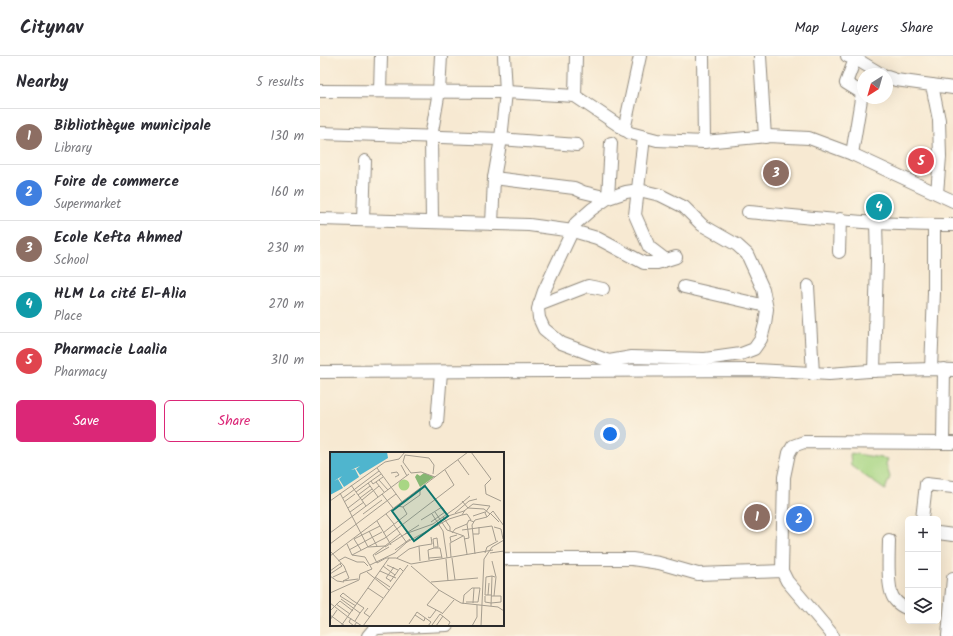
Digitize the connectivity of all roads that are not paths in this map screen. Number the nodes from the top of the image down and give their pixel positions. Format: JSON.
{"nodes":[{"id":1,"x":381,"y":56,"type":"edge"},
{"id":2,"x":441,"y":56,"type":"edge"},
{"id":3,"x":504,"y":56,"type":"edge"},
{"id":4,"x":576,"y":56,"type":"edge"},
{"id":5,"x":640,"y":56,"type":"edge"},
{"id":6,"x":703,"y":56,"type":"edge"},
{"id":7,"x":760,"y":56,"type":"edge"},
{"id":8,"x":851,"y":57,"type":"edge"},
{"id":9,"x":870,"y":68,"type":"edge"},
{"id":10,"x":893,"y":79,"type":"edge"},
{"id":11,"x":932,"y":85,"type":"junction"},
{"id":12,"x":953,"y":88,"type":"edge"},
{"id":13,"x":380,"y":90,"type":"junction"},
{"id":14,"x":320,"y":91,"type":"edge"},
{"id":15,"x":439,"y":91,"type":"junction"},
{"id":16,"x":506,"y":92,"type":"junction"},
{"id":17,"x":576,"y":96,"type":"junction"},
{"id":18,"x":624,"y":130,"type":"junction"},
{"id":19,"x":320,"y":133,"type":"edge"},
{"id":20,"x":765,"y":136,"type":"junction"},
{"id":21,"x":431,"y":137,"type":"junction"},
{"id":22,"x":644,"y":137,"type":"junction"},
{"id":23,"x":501,"y":140,"type":"junction"},
{"id":24,"x":704,"y":142,"type":"junction"},
{"id":25,"x":612,"y":144,"type":"dead end"},
{"id":26,"x":577,"y":145,"type":"dead end"},
{"id":27,"x":852,"y":154,"type":"junction"},
{"id":28,"x":365,"y":161,"type":"dead end"},
{"id":29,"x":494,"y":178,"type":"junction"},
{"id":30,"x":639,"y":190,"type":"junction"},
{"id":31,"x":937,"y":193,"type":"junction"},
{"id":32,"x":608,"y":198,"type":"junction"},
{"id":33,"x":953,"y":201,"type":"edge"},
{"id":34,"x":748,"y":212,"type":"dead end"},
{"id":35,"x":320,"y":219,"type":"edge"},
{"id":36,"x":840,"y":219,"type":"junction"},
{"id":37,"x":363,"y":220,"type":"junction"},
{"id":38,"x":432,"y":221,"type":"junction"},
{"id":39,"x":876,"y":222,"type":"junction"},
{"id":40,"x":492,"y":224,"type":"junction"},
{"id":41,"x":934,"y":225,"type":"junction"},
{"id":42,"x":953,"y":225,"type":"edge"},
{"id":43,"x":573,"y":231,"type":"junction"},
{"id":44,"x":839,"y":252,"type":"dead end"},
{"id":45,"x":808,"y":286,"type":"dead end"},
{"id":46,"x":684,"y":287,"type":"dead end"},
{"id":47,"x":603,"y":289,"type":"dead end"},
{"id":48,"x":539,"y":305,"type":"junction"},
{"id":49,"x":766,"y":306,"type":"junction"},
{"id":50,"x":642,"y":357,"type":"junction"},
{"id":51,"x":931,"y":369,"type":"junction"},
{"id":52,"x":948,"y":369,"type":"edge"},
{"id":53,"x":642,"y":370,"type":"junction"},
{"id":54,"x":874,"y":371,"type":"junction"},
{"id":55,"x":320,"y":372,"type":"edge"},
{"id":56,"x":441,"y":372,"type":"junction"},
{"id":57,"x":813,"y":374,"type":"junction"},
{"id":58,"x":437,"y":423,"type":"dead end"},
{"id":59,"x":948,"y":443,"type":"edge"},
{"id":60,"x":953,"y":487,"type":"edge"},
{"id":61,"x":922,"y":516,"type":"edge"},
{"id":62,"x":941,"y":533,"type":"edge"},
{"id":63,"x":953,"y":535,"type":"edge"},
{"id":64,"x":889,"y":540,"type":"dead end"},
{"id":65,"x":504,"y":559,"type":"edge"},
{"id":66,"x":782,"y":571,"type":"junction"},
{"id":67,"x":953,"y":578,"type":"edge"},
{"id":68,"x":952,"y":592,"type":"edge"},
{"id":69,"x":905,"y":608,"type":"edge"},
{"id":70,"x":944,"y":617,"type":"edge"},
{"id":71,"x":424,"y":626,"type":"edge"},
{"id":72,"x":368,"y":636,"type":"edge"},
{"id":73,"x":832,"y":636,"type":"edge"},
{"id":74,"x":948,"y":636,"type":"edge"}],
"edges":[{"from":1,"to":13,"type":"street"},
{"from":2,"to":15,"type":"street"},
{"from":3,"to":16,"type":"street"},
{"from":4,"to":17,"type":"street"},
{"from":5,"to":18,"type":"street"},
{"from":6,"to":24,"type":"street"},
{"from":7,"to":20,"type":"street"},
{"from":8,"to":9,"type":"street"},
{"from":8,"to":27,"type":"street"},
{"from":10,"to":11,"type":"street"},
{"from":11,"to":12,"type":"street"},
{"from":11,"to":31,"type":"street"},
{"from":13,"to":14,"type":"street"},
{"from":13,"to":15,"type":"street"},
{"from":15,"to":16,"type":"street"},
{"from":15,"to":21,"type":"street"},
{"from":16,"to":17,"type":"street"},
{"from":16,"to":23,"type":"street"},
{"from":17,"to":18,"type":"street"},
{"from":18,"to":22,"type":"street"},
{"from":19,"to":21,"type":"street"},
{"from":20,"to":24,"type":"street"},
{"from":20,"to":27,"type":"street"},
{"from":21,"to":23,"type":"street"},
{"from":21,"to":38,"type":"street"},
{"from":22,"to":24,"type":"street"},
{"from":22,"to":30,"type":"street"},
{"from":23,"to":26,"type":"street"},
{"from":23,"to":29,"type":"street"},
{"from":25,"to":32,"type":"street"},
{"from":27,"to":31,"type":"street"},
{"from":28,"to":37,"type":"street"},
{"from":29,"to":32,"type":"street"},
{"from":29,"to":40,"type":"street"},
{"from":30,"to":32,"type":"street"},
{"from":30,"to":43,"type":"street"},
{"from":30,"to":49,"type":"street"},
{"from":31,"to":33,"type":"street"},
{"from":32,"to":43,"type":"street"},
{"from":34,"to":36,"type":"street"},
{"from":35,"to":37,"type":"street"},
{"from":36,"to":39,"type":"street"},
{"from":36,"to":44,"type":"street"},
{"from":37,"to":38,"type":"street"},
{"from":38,"to":40,"type":"street"},
{"from":39,"to":41,"type":"street"},
{"from":39,"to":54,"type":"street"},
{"from":40,"to":43,"type":"street"},
{"from":41,"to":42,"type":"street"},
{"from":41,"to":51,"type":"street"},
{"from":43,"to":48,"type":"street"},
{"from":45,"to":57,"type":"street"},
{"from":46,"to":49,"type":"street"},
{"from":47,"to":48,"type":"street"},
{"from":48,"to":50,"type":"street"},
{"from":49,"to":50,"type":"street"},
{"from":50,"to":53,"type":"street"},
{"from":51,"to":52,"type":"street"},
{"from":51,"to":54,"type":"street"},
{"from":52,"to":59,"type":"street"},
{"from":53,"to":56,"type":"street"},
{"from":53,"to":57,"type":"street"},
{"from":54,"to":57,"type":"street"},
{"from":55,"to":56,"type":"street"},
{"from":56,"to":58,"type":"street"},
{"from":59,"to":66,"type":"street"},
{"from":60,"to":61,"type":"street"},
{"from":62,"to":63,"type":"street"},
{"from":64,"to":69,"type":"street"},
{"from":65,"to":66,"type":"street"},
{"from":66,"to":73,"type":"street"},
{"from":67,"to":68,"type":"street"},
{"from":68,"to":70,"type":"street"},
{"from":70,"to":74,"type":"street"},
{"from":71,"to":72,"type":"street"}]}
